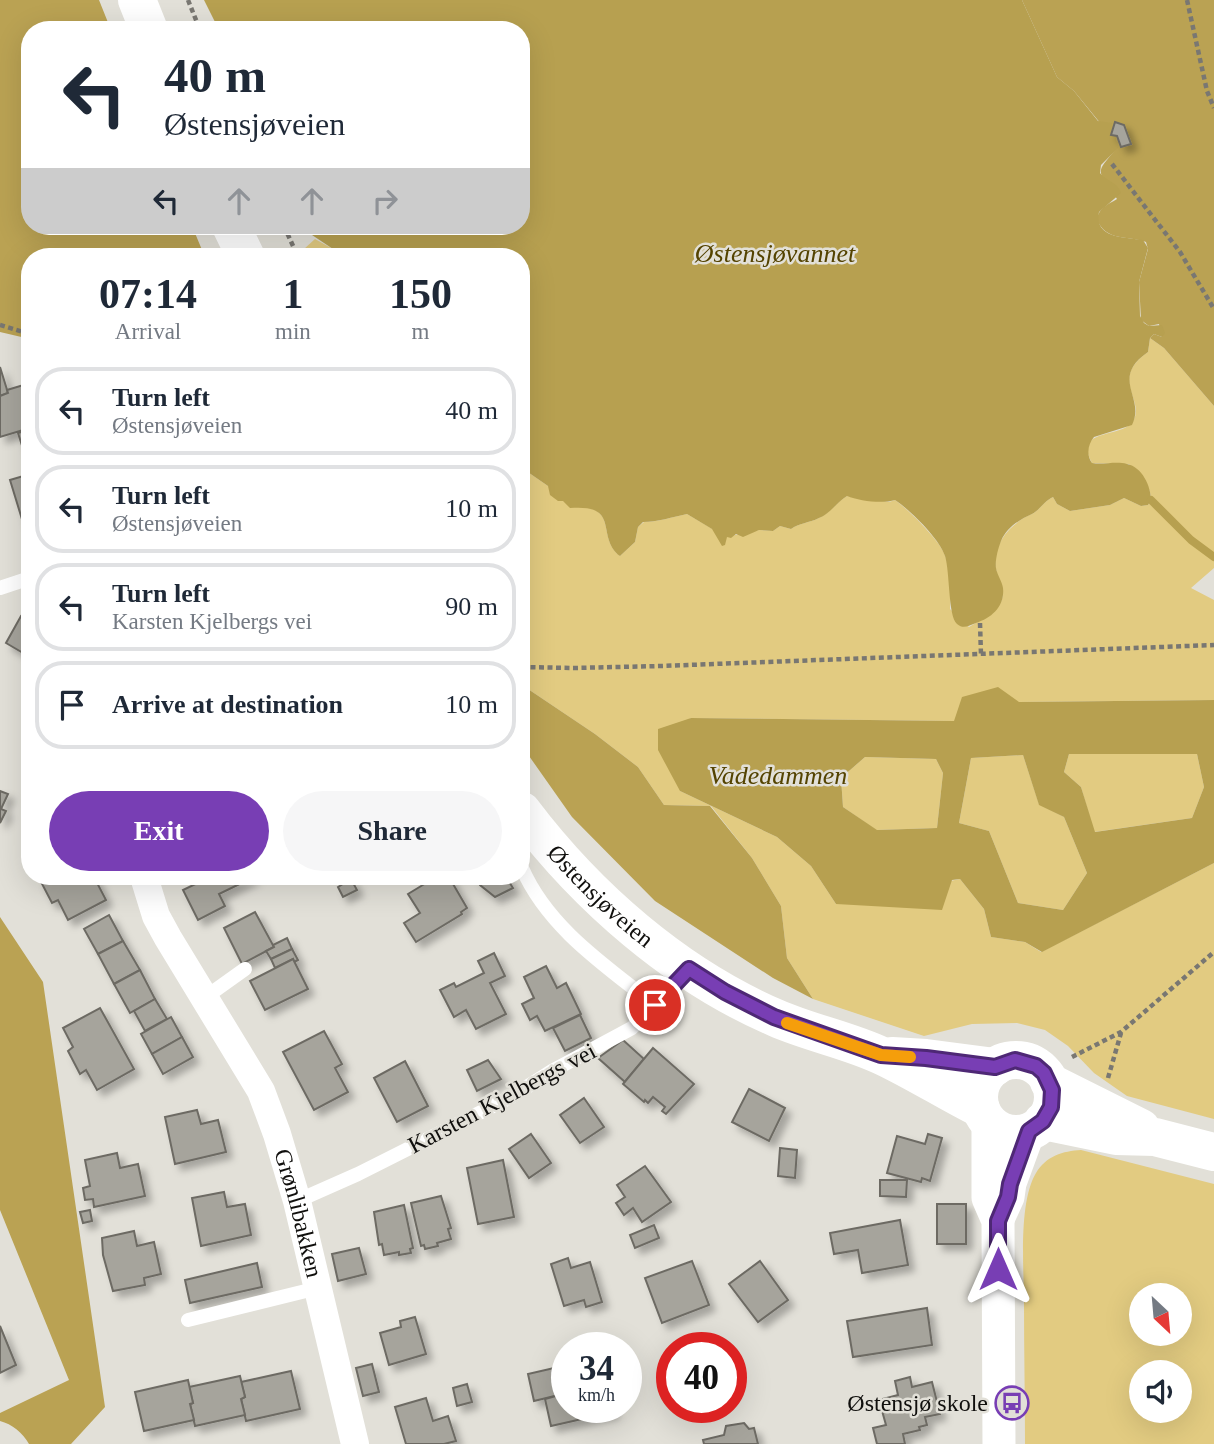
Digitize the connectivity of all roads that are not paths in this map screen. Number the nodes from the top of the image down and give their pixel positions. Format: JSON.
{"nodes":[{"id":1,"x":137,"y":0,"type":"edge"},
{"id":2,"x":145,"y":21,"type":"edge"},
{"id":3,"x":21,"y":582,"type":"edge"},
{"id":4,"x":0,"y":588,"type":"edge"},
{"id":5,"x":530,"y":831,"type":"edge"},
{"id":6,"x":146,"y":885,"type":"edge"},
{"id":7,"x":529,"y":885,"type":"edge"},
{"id":8,"x":245,"y":969,"type":"dead end"},
{"id":9,"x":689,"y":969,"type":"junction"},
{"id":10,"x":203,"y":999,"type":"junction"},
{"id":11,"x":655,"y":1005,"type":"junction"},
{"id":12,"x":881,"y":1055,"type":"junction"},
{"id":13,"x":995,"y":1067,"type":"junction"},
{"id":14,"x":1058,"y":1070,"type":"junction"},
{"id":15,"x":984,"y":1114,"type":"junction"},
{"id":16,"x":1036,"y":1126,"type":"junction"},
{"id":17,"x":1155,"y":1137,"type":"junction"},
{"id":18,"x":1214,"y":1152,"type":"edge"},
{"id":19,"x":297,"y":1201,"type":"junction"},
{"id":20,"x":998,"y":1221,"type":"junction"},
{"id":21,"x":318,"y":1289,"type":"junction"},
{"id":22,"x":188,"y":1320,"type":"dead end"},
{"id":23,"x":355,"y":1444,"type":"edge"},
{"id":24,"x":999,"y":1444,"type":"edge"}],
"edges":[{"from":1,"to":2,"type":"main road"},
{"from":3,"to":4,"type":"lane"},
{"from":5,"to":9,"type":"main road","name":"Østensjøveien"},
{"from":6,"to":10,"type":"street","name":"Grønlibakken"},
{"from":7,"to":11,"type":"lane"},
{"from":8,"to":10,"type":"lane"},
{"from":9,"to":11,"type":"lane","name":"Karsten Kjelbergs vei"},
{"from":9,"to":12,"type":"main road","name":"Østensjøveien"},
{"from":10,"to":19,"type":"street","name":"Grønlibakken"},
{"from":11,"to":19,"type":"lane","name":"Karsten Kjelbergs vei"},
{"from":12,"to":13,"type":"main road","name":"Østensjøveien"},
{"from":12,"to":15,"type":"main road","name":"Østensjøveien"},
{"from":13,"to":14,"type":"main road","name":"Østensjøveien"},
{"from":13,"to":15,"type":"main road"},
{"from":14,"to":16,"type":"main road"},
{"from":14,"to":17,"type":"main road","name":"Østensjøveien"},
{"from":15,"to":16,"type":"main road","name":"Østensjøveien"},
{"from":15,"to":20,"type":"street"},
{"from":16,"to":17,"type":"main road","name":"Østensjøveien"},
{"from":16,"to":20,"type":"street"},
{"from":17,"to":18,"type":"main road","name":"Østensjøveien"},
{"from":19,"to":21,"type":"street","name":"Grønlibakken"},
{"from":20,"to":24,"type":"street"},
{"from":21,"to":22,"type":"lane"},
{"from":21,"to":23,"type":"street","name":"Grønlibakken"}]}
